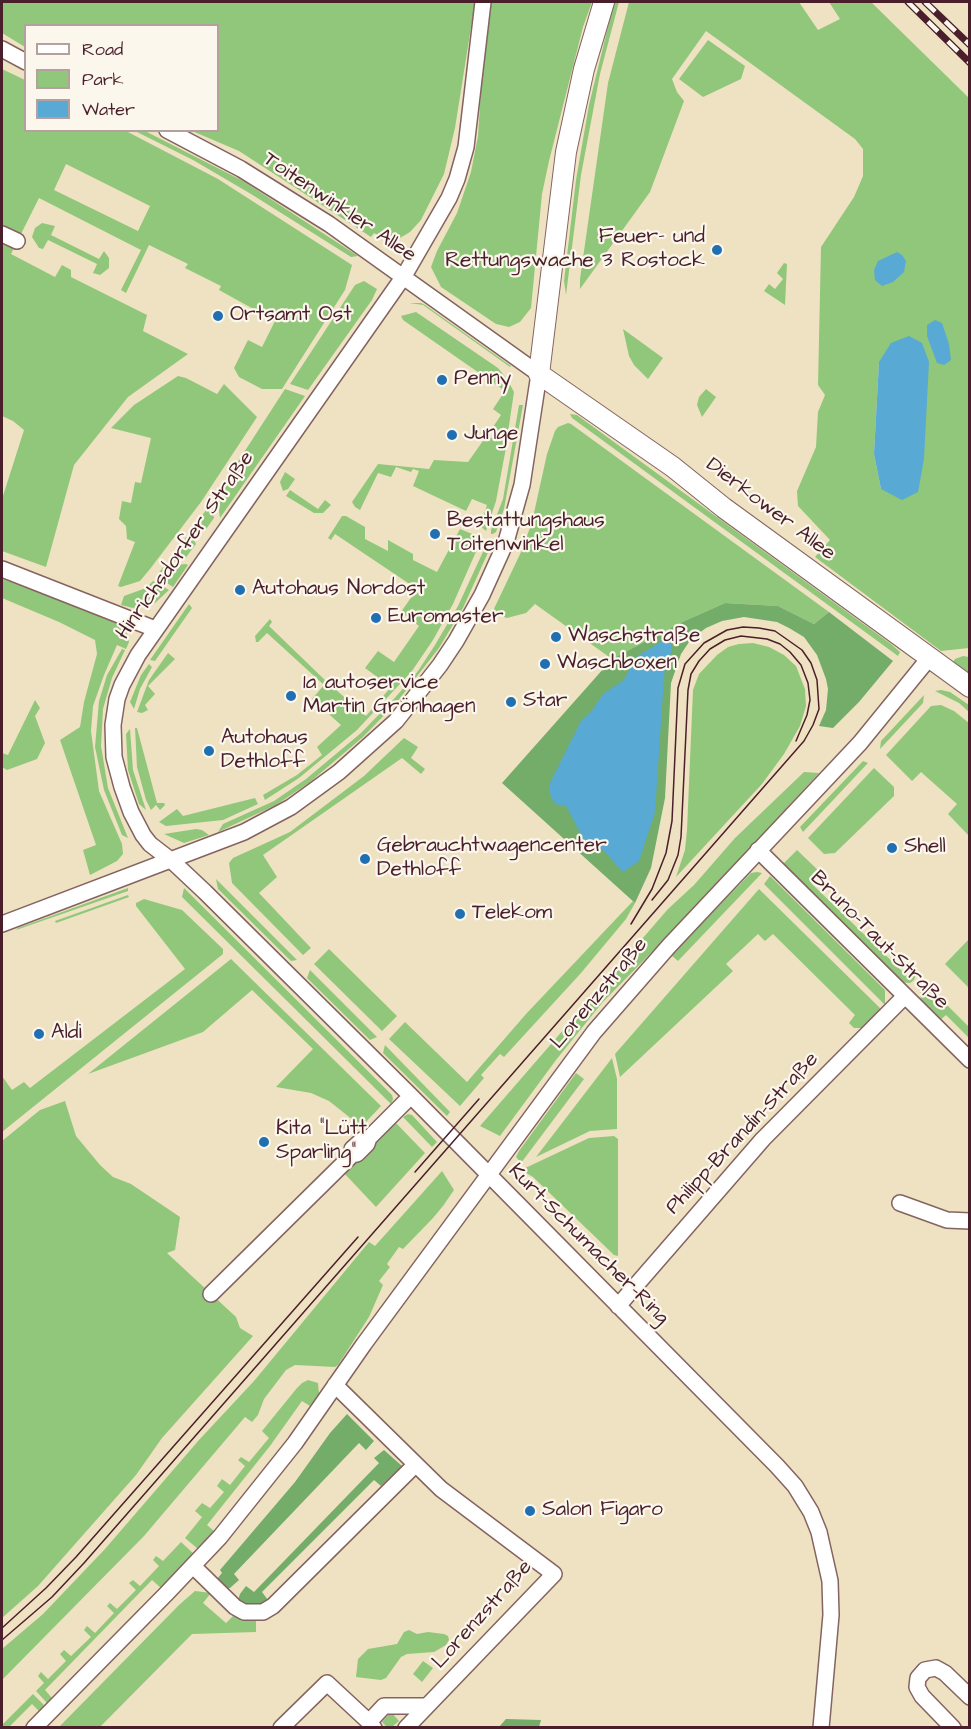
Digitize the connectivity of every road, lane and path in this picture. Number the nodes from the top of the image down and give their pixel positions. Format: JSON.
{"nodes":[{"id":1,"x":483,"y":2,"type":"edge"},
{"id":2,"x":604,"y":2,"type":"edge"},
{"id":3,"x":2,"y":50,"type":"edge"},
{"id":4,"x":24,"y":61,"type":"edge"},
{"id":5,"x":171,"y":132,"type":"edge"},
{"id":6,"x":2,"y":234,"type":"edge"},
{"id":7,"x":17,"y":241,"type":"dead end"},
{"id":8,"x":404,"y":276,"type":"junction"},
{"id":9,"x":539,"y":374,"type":"junction"},
{"id":10,"x":2,"y":569,"type":"edge"},
{"id":11,"x":155,"y":629,"type":"junction"},
{"id":12,"x":930,"y":657,"type":"junction"},
{"id":13,"x":969,"y":687,"type":"edge"},
{"id":14,"x":758,"y":850,"type":"junction"},
{"id":15,"x":172,"y":861,"type":"junction"},
{"id":16,"x":2,"y":924,"type":"edge"},
{"id":17,"x":905,"y":996,"type":"junction"},
{"id":18,"x":969,"y":1060,"type":"edge"},
{"id":19,"x":411,"y":1096,"type":"junction"},
{"id":20,"x":489,"y":1175,"type":"junction"},
{"id":21,"x":900,"y":1203,"type":"dead end"},
{"id":22,"x":969,"y":1221,"type":"edge"},
{"id":23,"x":211,"y":1294,"type":"dead end"},
{"id":24,"x":618,"y":1306,"type":"junction"},
{"id":25,"x":335,"y":1385,"type":"junction"},
{"id":26,"x":415,"y":1465,"type":"junction"},
{"id":27,"x":193,"y":1566,"type":"junction"},
{"id":28,"x":969,"y":1697,"type":"edge"},
{"id":29,"x":426,"y":1706,"type":"junction"},
{"id":30,"x":371,"y":1725,"type":"edge"},
{"id":31,"x":34,"y":1728,"type":"edge"},
{"id":32,"x":281,"y":1728,"type":"edge"},
{"id":33,"x":406,"y":1728,"type":"edge"},
{"id":34,"x":821,"y":1728,"type":"edge"},
{"id":35,"x":953,"y":1728,"type":"edge"}],
"edges":[{"from":1,"to":8,"type":"street","name":"Hinrichsdorfer Straße"},
{"from":2,"to":9,"type":"main road"},
{"from":3,"to":4,"type":"street"},
{"from":5,"to":8,"type":"street","name":"Toitenwinkler Allee"},
{"from":6,"to":7,"type":"street"},
{"from":8,"to":9,"type":"street","name":"Toitenwinkler Allee"},
{"from":8,"to":11,"type":"street","name":"Hinrichsdorfer Straße"},
{"from":9,"to":12,"type":"main road","name":"Dierkower Allee"},
{"from":9,"to":15,"type":"street"},
{"from":10,"to":11,"type":"street"},
{"from":11,"to":15,"type":"street","name":"Hinrichsdorfer Straße"},
{"from":12,"to":13,"type":"main road","name":"Dierkower Allee"},
{"from":12,"to":14,"type":"street","name":"Lorenzstraße"},
{"from":14,"to":17,"type":"street","name":"Bruno-Taut-Straße"},
{"from":14,"to":20,"type":"street","name":"Lorenzstraße"},
{"from":15,"to":16,"type":"street"},
{"from":15,"to":19,"type":"street","name":"Kurt-Schumacher-Ring"},
{"from":17,"to":18,"type":"street","name":"Bruno-Taut-Straße"},
{"from":17,"to":24,"type":"street","name":"Philipp-Brandin-Straße"},
{"from":19,"to":20,"type":"street","name":"Kurt-Schumacher-Ring"},
{"from":19,"to":23,"type":"street"},
{"from":20,"to":24,"type":"street","name":"Kurt-Schumacher-Ring"},
{"from":20,"to":25,"type":"street","name":"Lorenzstraße"},
{"from":21,"to":22,"type":"street"},
{"from":24,"to":34,"type":"street","name":"Kurt-Schumacher-Ring"},
{"from":25,"to":26,"type":"street","name":"Lorenzstraße"},
{"from":25,"to":27,"type":"street","name":"Lorenzstraße"},
{"from":26,"to":27,"type":"street"},
{"from":26,"to":29,"type":"street","name":"Lorenzstraße"},
{"from":27,"to":31,"type":"street","name":"Lorenzstraße"},
{"from":28,"to":35,"type":"street"},
{"from":29,"to":30,"type":"street"},
{"from":29,"to":33,"type":"street","name":"Lorenzstraße"},
{"from":30,"to":32,"type":"street"}]}
